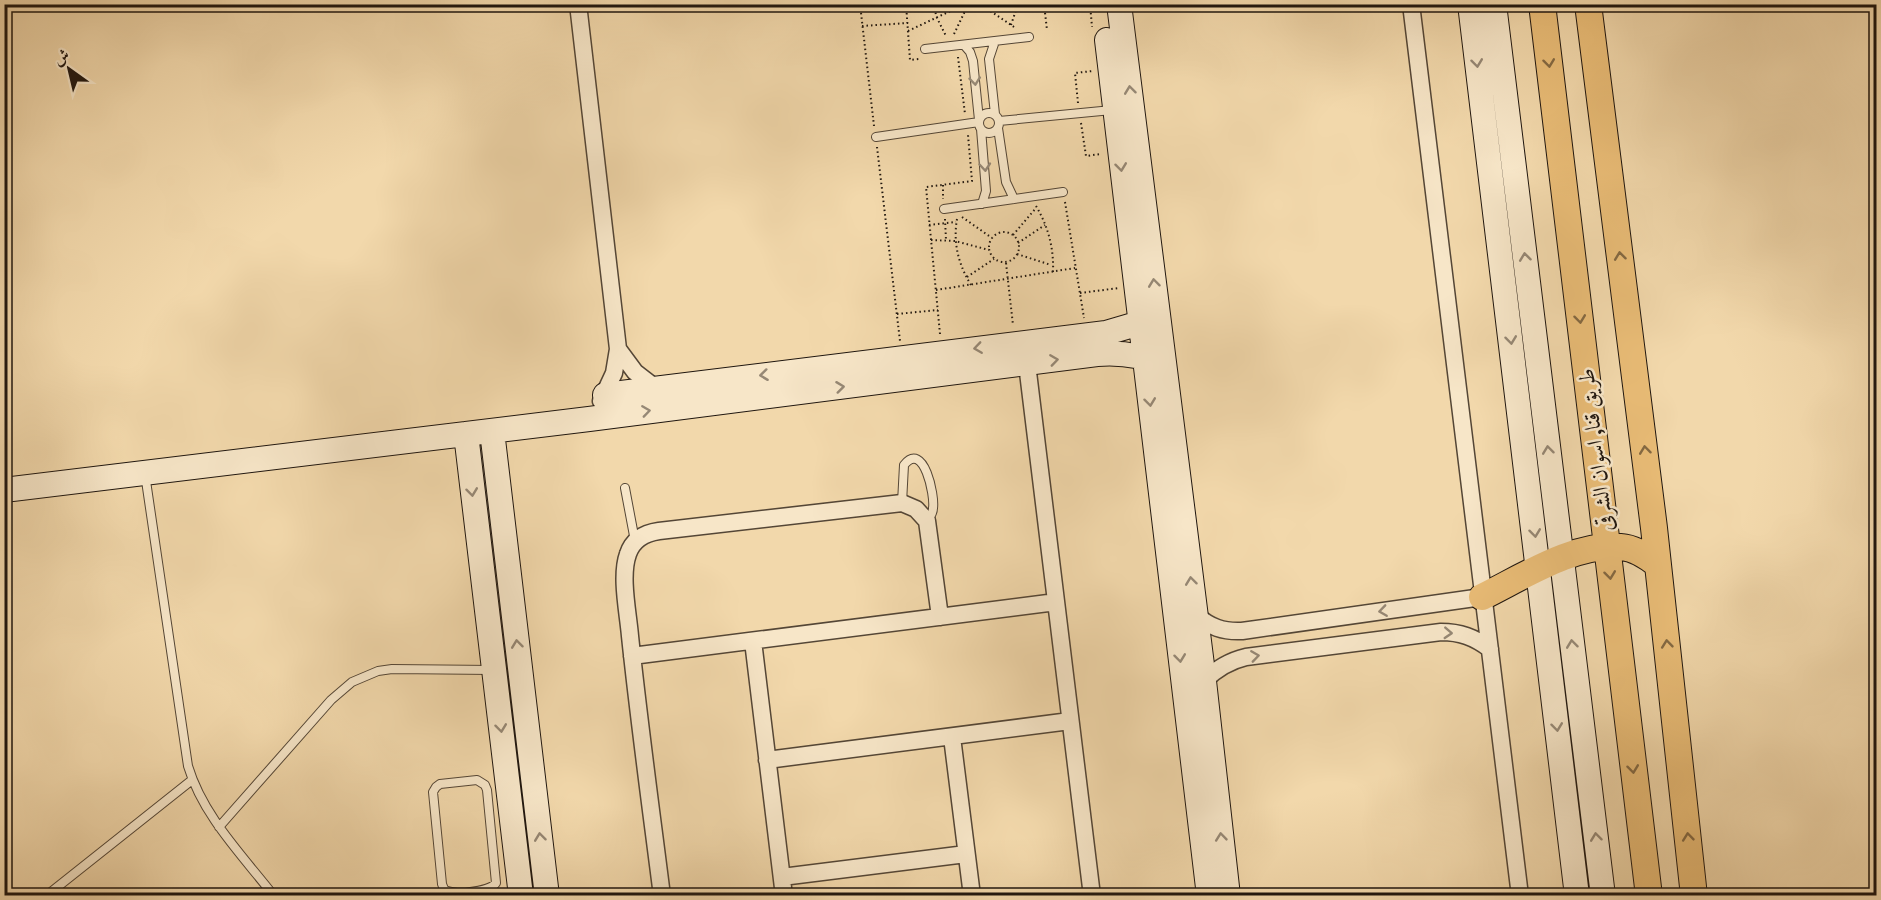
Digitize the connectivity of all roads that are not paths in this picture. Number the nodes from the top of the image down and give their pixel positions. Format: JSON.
{"nodes":[{"id":1,"x":578,"y":4,"type":"edge"},
{"id":2,"x":1103,"y":4,"type":"edge"},
{"id":3,"x":1119,"y":4,"type":"edge"},
{"id":4,"x":1411,"y":4,"type":"edge"},
{"id":5,"x":1470,"y":4,"type":"edge"},
{"id":6,"x":1494,"y":4,"type":"edge"},
{"id":7,"x":1542,"y":4,"type":"edge"},
{"id":8,"x":1588,"y":4,"type":"edge"},
{"id":9,"x":1029,"y":37,"type":"road end"},
{"id":10,"x":998,"y":41,"type":"junction"},
{"id":11,"x":964,"y":45,"type":"junction"},
{"id":12,"x":925,"y":49,"type":"dead end"},
{"id":13,"x":1114,"y":110,"type":"junction"},
{"id":14,"x":997,"y":121,"type":"junction"},
{"id":15,"x":980,"y":124,"type":"junction"},
{"id":16,"x":876,"y":137,"type":"road end"},
{"id":17,"x":1063,"y":192,"type":"road end"},
{"id":18,"x":1014,"y":199,"type":"junction"},
{"id":19,"x":982,"y":204,"type":"junction"},
{"id":20,"x":944,"y":209,"type":"dead end"},
{"id":21,"x":1149,"y":318,"type":"junction"},
{"id":22,"x":618,"y":349,"type":"junction"},
{"id":23,"x":1154,"y":361,"type":"junction"},
{"id":24,"x":1027,"y":364,"type":"junction"},
{"id":25,"x":657,"y":388,"type":"junction"},
{"id":26,"x":605,"y":395,"type":"junction"},
{"id":27,"x":589,"y":419,"type":"junction"},
{"id":28,"x":492,"y":431,"type":"junction"},
{"id":29,"x":466,"y":434,"type":"junction"},
{"id":30,"x":145,"y":473,"type":"junction"},
{"id":31,"x":625,"y":488,"type":"dead end"},
{"id":32,"x":4,"y":490,"type":"edge"},
{"id":33,"x":902,"y":503,"type":"junction"},
{"id":34,"x":927,"y":521,"type":"junction"},
{"id":35,"x":1654,"y":528,"type":"junction"},
{"id":36,"x":1605,"y":536,"type":"junction"},
{"id":37,"x":635,"y":542,"type":"junction"},
{"id":38,"x":1550,"y":564,"type":"junction"},
{"id":39,"x":1658,"y":565,"type":"junction"},
{"id":40,"x":1482,"y":597,"type":"junction"},
{"id":41,"x":1056,"y":602,"type":"junction"},
{"id":42,"x":1196,"y":615,"type":"junction"},
{"id":43,"x":940,"y":617,"type":"junction"},
{"id":44,"x":753,"y":641,"type":"junction"},
{"id":45,"x":1490,"y":649,"type":"junction"},
{"id":46,"x":632,"y":656,"type":"junction"},
{"id":47,"x":494,"y":670,"type":"junction"},
{"id":48,"x":1204,"y":681,"type":"junction"},
{"id":49,"x":1070,"y":722,"type":"junction"},
{"id":50,"x":952,"y":736,"type":"junction"},
{"id":51,"x":767,"y":760,"type":"junction"},
{"id":52,"x":192,"y":780,"type":"junction"},
{"id":53,"x":219,"y":827,"type":"junction"},
{"id":54,"x":502,"y":832,"type":"junction"},
{"id":55,"x":966,"y":854,"type":"junction"},
{"id":56,"x":782,"y":877,"type":"junction"},
{"id":57,"x":46,"y":896,"type":"edge"},
{"id":58,"x":274,"y":896,"type":"edge"},
{"id":59,"x":521,"y":896,"type":"edge"},
{"id":60,"x":547,"y":896,"type":"edge"},
{"id":61,"x":662,"y":896,"type":"edge"},
{"id":62,"x":784,"y":896,"type":"edge"},
{"id":63,"x":972,"y":896,"type":"edge"},
{"id":64,"x":1092,"y":896,"type":"edge"},
{"id":65,"x":1209,"y":896,"type":"edge"},
{"id":66,"x":1228,"y":896,"type":"edge"},
{"id":67,"x":1520,"y":896,"type":"edge"},
{"id":68,"x":1577,"y":896,"type":"edge"},
{"id":69,"x":1603,"y":896,"type":"edge"},
{"id":70,"x":1649,"y":896,"type":"edge"},
{"id":71,"x":1694,"y":896,"type":"edge"}],
"edges":[{"from":1,"to":22,"type":"street"},
{"from":2,"to":13,"type":"street"},
{"from":21,"to":3,"type":"street","one_way":true},
{"from":4,"to":40,"type":"street"},
{"from":5,"to":38,"type":"street","one_way":true},
{"from":38,"to":6,"type":"street","one_way":true},
{"from":7,"to":36,"type":"main road","name":"طريق قنا, اسوان الشرقى","one_way":true},
{"from":35,"to":8,"type":"main road","one_way":true},
{"from":9,"to":10,"type":"lane"},
{"from":10,"to":11,"type":"lane"},
{"from":10,"to":14,"type":"lane"},
{"from":11,"to":12,"type":"lane"},
{"from":11,"to":15,"type":"lane","one_way":true},
{"from":13,"to":14,"type":"lane"},
{"from":13,"to":21,"type":"street","one_way":true},
{"from":14,"to":15,"type":"lane"},
{"from":14,"to":15,"type":"lane"},
{"from":14,"to":18,"type":"lane"},
{"from":15,"to":16,"type":"lane"},
{"from":15,"to":19,"type":"lane","one_way":true},
{"from":17,"to":18,"type":"lane"},
{"from":18,"to":19,"type":"lane"},
{"from":19,"to":20,"type":"lane"},
{"from":21,"to":23,"type":"street"},
{"from":21,"to":25,"type":"street","one_way":true},
{"from":22,"to":25,"type":"street"},
{"from":22,"to":26,"type":"street"},
{"from":24,"to":23,"type":"street","one_way":true},
{"from":42,"to":23,"type":"street","one_way":true},
{"from":23,"to":65,"type":"street","one_way":true},
{"from":27,"to":24,"type":"street","one_way":true},
{"from":24,"to":41,"type":"street"},
{"from":25,"to":26,"type":"street"},
{"from":26,"to":27,"type":"street"},
{"from":27,"to":28,"type":"street"},
{"from":28,"to":29,"type":"street"},
{"from":60,"to":28,"type":"street","one_way":true},
{"from":29,"to":30,"type":"street"},
{"from":29,"to":47,"type":"street","one_way":true},
{"from":30,"to":32,"type":"street"},
{"from":30,"to":52,"type":"lane"},
{"from":31,"to":37,"type":"lane"},
{"from":33,"to":34,"type":"street"},
{"from":33,"to":34,"type":"lane"},
{"from":33,"to":37,"type":"street"},
{"from":34,"to":43,"type":"street"},
{"from":35,"to":36,"type":"main road"},
{"from":35,"to":39,"type":"main road"},
{"from":36,"to":38,"type":"main road"},
{"from":36,"to":39,"type":"main road"},
{"from":36,"to":70,"type":"main road","name":"طريق قنا, اسوان الشرقى","one_way":true},
{"from":37,"to":46,"type":"street"},
{"from":38,"to":40,"type":"main road"},
{"from":38,"to":68,"type":"street","one_way":true},
{"from":69,"to":38,"type":"street","one_way":true},
{"from":71,"to":39,"type":"main road","one_way":true},
{"from":40,"to":42,"type":"street","one_way":true},
{"from":40,"to":45,"type":"street"},
{"from":41,"to":43,"type":"street"},
{"from":41,"to":49,"type":"street"},
{"from":42,"to":48,"type":"street"},
{"from":43,"to":44,"type":"street"},
{"from":44,"to":46,"type":"street"},
{"from":44,"to":51,"type":"street"},
{"from":48,"to":45,"type":"street","one_way":true},
{"from":45,"to":67,"type":"street"},
{"from":46,"to":61,"type":"street"},
{"from":47,"to":53,"type":"lane"},
{"from":47,"to":54,"type":"street","one_way":true},
{"from":66,"to":48,"type":"street","one_way":true},
{"from":49,"to":50,"type":"street"},
{"from":49,"to":64,"type":"street"},
{"from":50,"to":51,"type":"street"},
{"from":50,"to":55,"type":"street"},
{"from":51,"to":56,"type":"street"},
{"from":52,"to":53,"type":"lane"},
{"from":52,"to":57,"type":"lane"},
{"from":53,"to":58,"type":"lane"},
{"from":54,"to":54,"type":"lane"},
{"from":54,"to":59,"type":"street"},
{"from":55,"to":56,"type":"street"},
{"from":55,"to":63,"type":"street"},
{"from":56,"to":62,"type":"street"}]}
